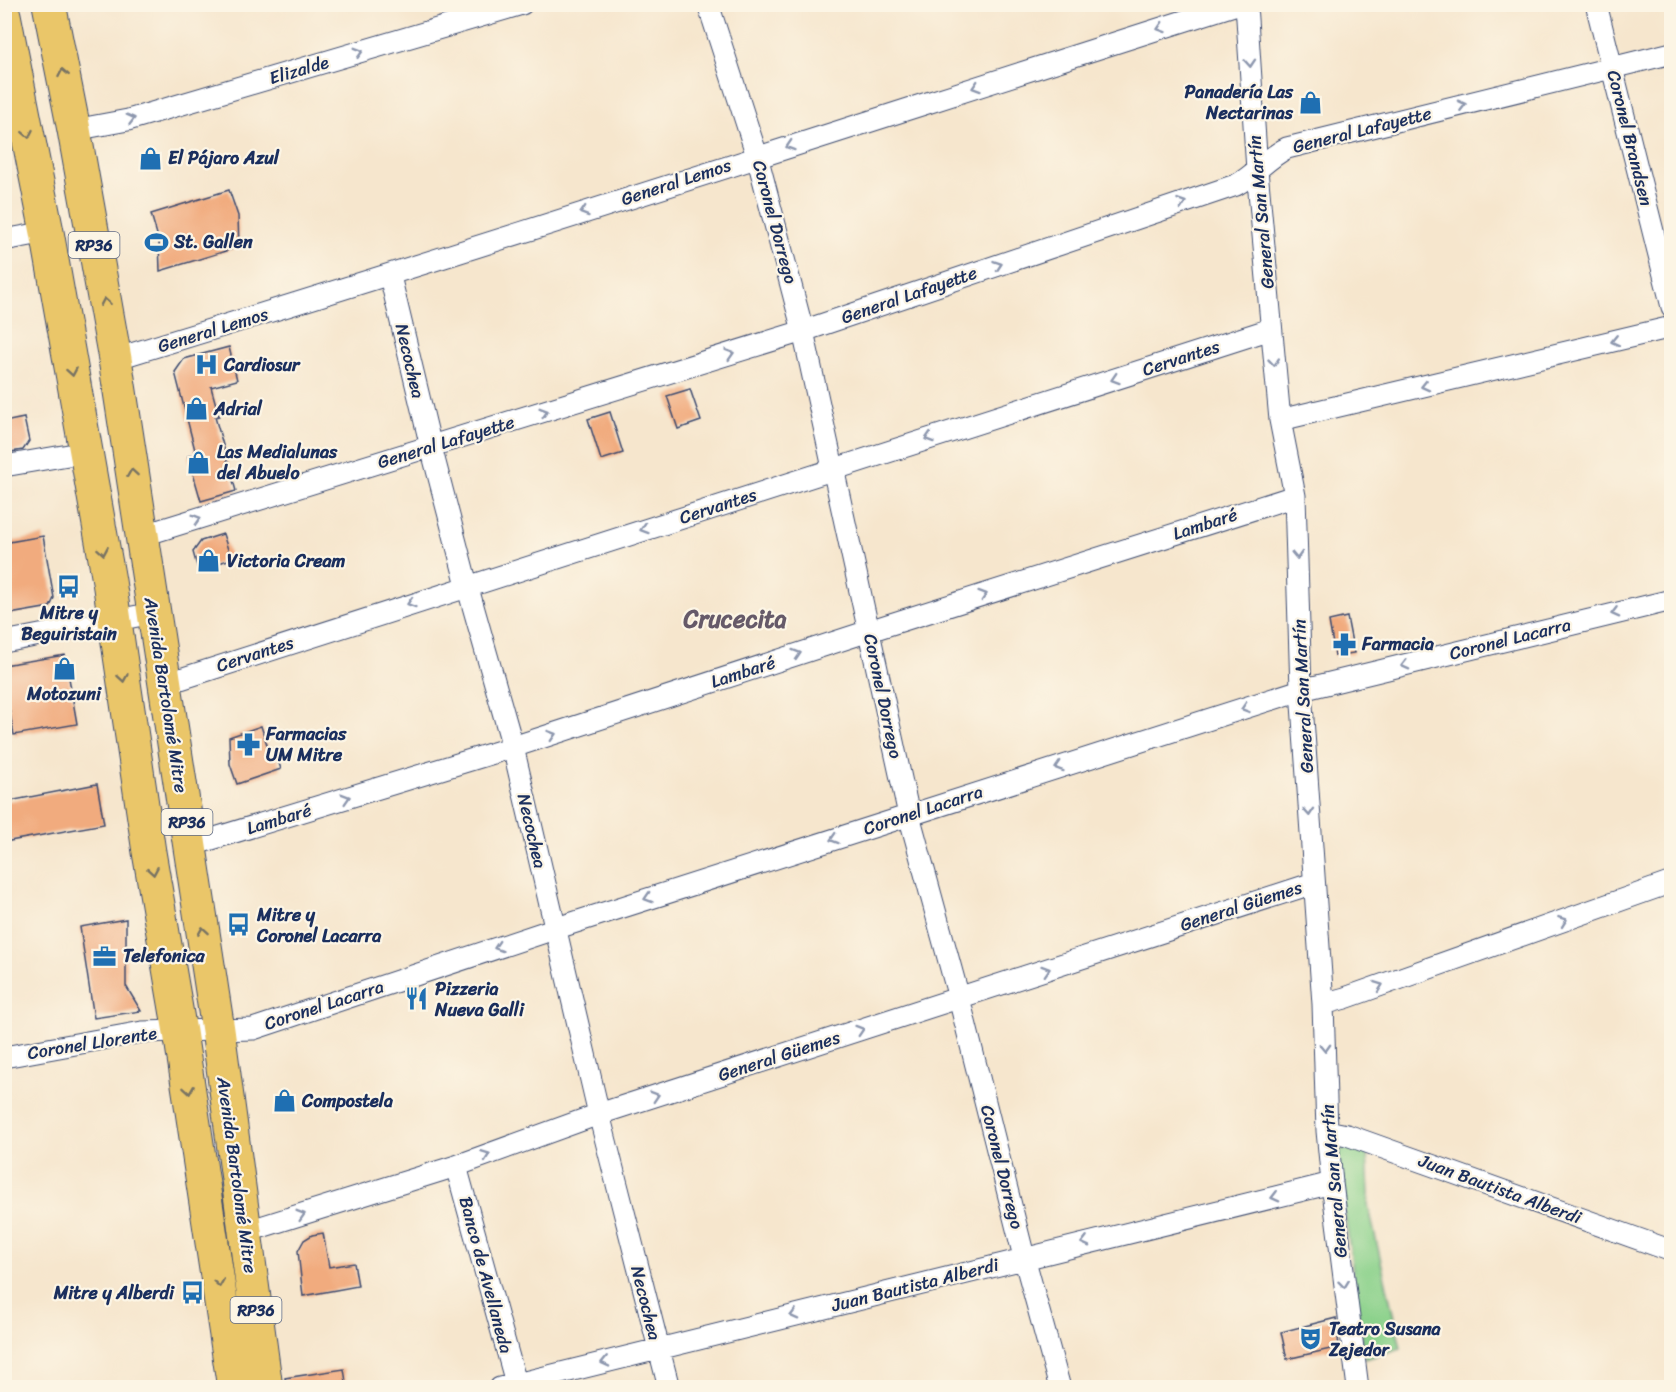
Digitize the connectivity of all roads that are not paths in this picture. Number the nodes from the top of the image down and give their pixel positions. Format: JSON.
{"nodes":[{"id":1,"x":49,"y":4,"type":"edge"},
{"id":2,"x":522,"y":4,"type":"edge"},
{"id":3,"x":708,"y":4,"type":"edge"},
{"id":4,"x":1237,"y":4,"type":"edge"},
{"id":5,"x":1246,"y":4,"type":"edge"},
{"id":6,"x":1596,"y":4,"type":"edge"},
{"id":7,"x":4,"y":15,"type":"edge"},
{"id":8,"x":1671,"y":53,"type":"edge"},
{"id":9,"x":1612,"y":69,"type":"junction"},
{"id":10,"x":74,"y":130,"type":"junction"},
{"id":11,"x":757,"y":156,"type":"junction"},
{"id":12,"x":1257,"y":170,"type":"junction"},
{"id":13,"x":47,"y":232,"type":"junction"},
{"id":14,"x":4,"y":240,"type":"edge"},
{"id":15,"x":390,"y":276,"type":"junction"},
{"id":16,"x":1671,"y":307,"type":"edge"},
{"id":17,"x":1671,"y":327,"type":"edge"},
{"id":18,"x":1271,"y":329,"type":"junction"},
{"id":19,"x":803,"y":331,"type":"junction"},
{"id":20,"x":115,"y":359,"type":"junction"},
{"id":21,"x":1280,"y":420,"type":"junction"},
{"id":22,"x":431,"y":447,"type":"junction"},
{"id":23,"x":86,"y":452,"type":"junction"},
{"id":24,"x":4,"y":466,"type":"edge"},
{"id":25,"x":833,"y":469,"type":"junction"},
{"id":26,"x":1295,"y":496,"type":"junction"},
{"id":27,"x":141,"y":536,"type":"junction"},
{"id":28,"x":467,"y":585,"type":"junction"},
{"id":29,"x":1671,"y":600,"type":"edge"},
{"id":30,"x":153,"y":614,"type":"junction"},
{"id":31,"x":114,"y":620,"type":"junction"},
{"id":32,"x":869,"y":631,"type":"junction"},
{"id":33,"x":4,"y":642,"type":"edge"},
{"id":34,"x":165,"y":684,"type":"junction"},
{"id":35,"x":1301,"y":690,"type":"junction"},
{"id":36,"x":513,"y":747,"type":"junction"},
{"id":37,"x":909,"y":815,"type":"junction"},
{"id":38,"x":189,"y":846,"type":"junction"},
{"id":39,"x":1671,"y":882,"type":"edge"},
{"id":40,"x":1314,"y":883,"type":"junction"},
{"id":41,"x":554,"y":929,"type":"junction"},
{"id":42,"x":959,"y":998,"type":"junction"},
{"id":43,"x":1323,"y":1004,"type":"junction"},
{"id":44,"x":218,"y":1030,"type":"junction"},
{"id":45,"x":180,"y":1032,"type":"junction"},
{"id":46,"x":4,"y":1057,"type":"edge"},
{"id":47,"x":599,"y":1114,"type":"junction"},
{"id":48,"x":1327,"y":1131,"type":"junction"},
{"id":49,"x":456,"y":1166,"type":"junction"},
{"id":50,"x":1332,"y":1183,"type":"junction"},
{"id":51,"x":245,"y":1232,"type":"junction"},
{"id":52,"x":1671,"y":1251,"type":"edge"},
{"id":53,"x":1024,"y":1257,"type":"junction"},
{"id":54,"x":658,"y":1350,"type":"junction"},
{"id":55,"x":508,"y":1385,"type":"edge"},
{"id":56,"x":234,"y":1388,"type":"edge"},
{"id":57,"x":266,"y":1388,"type":"edge"},
{"id":58,"x":669,"y":1388,"type":"edge"},
{"id":59,"x":1060,"y":1388,"type":"edge"},
{"id":60,"x":1358,"y":1388,"type":"edge"}],
"edges":[{"from":10,"to":1,"type":"main road","name":"Avenida Bartolomé Mitre","number":"RP36","one_way":true},
{"from":10,"to":2,"type":"street","name":"Elizalde","one_way":true},
{"from":3,"to":11,"type":"street","name":"Coronel Dorrego"},
{"from":4,"to":11,"type":"street","name":"General Lemos","one_way":true},
{"from":5,"to":12,"type":"street","name":"General San Martín","one_way":true},
{"from":6,"to":9,"type":"street","name":"Coronel Brandsen"},
{"from":7,"to":13,"type":"main road","name":"Avenida Bartolomé Mitre","number":"RP36","one_way":true},
{"from":8,"to":9,"type":"street","name":"General Lafayette"},
{"from":12,"to":9,"type":"street","name":"General Lafayette","one_way":true},
{"from":9,"to":16,"type":"street","name":"Coronel Brandsen"},
{"from":20,"to":10,"type":"main road","name":"Avenida Bartolomé Mitre","number":"RP36","one_way":true},
{"from":11,"to":15,"type":"street","name":"General Lemos","one_way":true},
{"from":11,"to":19,"type":"street","name":"Coronel Dorrego"},
{"from":12,"to":18,"type":"street","name":"General San Martín"},
{"from":19,"to":12,"type":"street","name":"General Lafayette","one_way":true},
{"from":13,"to":14,"type":"street"},
{"from":13,"to":23,"type":"main road","name":"Avenida Bartolomé Mitre","number":"RP36","one_way":true},
{"from":15,"to":20,"type":"street","name":"General Lemos"},
{"from":15,"to":22,"type":"street","name":"Necochea"},
{"from":17,"to":21,"type":"street","one_way":true},
{"from":18,"to":21,"type":"street","name":"General San Martín","one_way":true},
{"from":18,"to":25,"type":"street","name":"Cervantes","one_way":true},
{"from":22,"to":19,"type":"street","name":"General Lafayette","one_way":true},
{"from":19,"to":25,"type":"street","name":"Coronel Dorrego"},
{"from":27,"to":20,"type":"main road","name":"Avenida Bartolomé Mitre","number":"RP36","one_way":true},
{"from":21,"to":26,"type":"street","name":"General San Martín"},
{"from":27,"to":22,"type":"street","name":"General Lafayette","one_way":true},
{"from":22,"to":28,"type":"street","name":"Necochea"},
{"from":23,"to":24,"type":"street"},
{"from":23,"to":31,"type":"main road","name":"Avenida Bartolomé Mitre","number":"RP36","one_way":true},
{"from":25,"to":28,"type":"street","name":"Cervantes","one_way":true},
{"from":25,"to":32,"type":"street","name":"Coronel Dorrego"},
{"from":32,"to":26,"type":"street","name":"Lambaré","one_way":true},
{"from":26,"to":35,"type":"street","name":"General San Martín","one_way":true},
{"from":27,"to":30,"type":"main road","name":"Avenida Bartolomé Mitre","number":"RP36"},
{"from":28,"to":34,"type":"street","name":"Cervantes","one_way":true},
{"from":28,"to":36,"type":"street","name":"Necochea"},
{"from":29,"to":35,"type":"street","name":"Coronel Lacarra","one_way":true},
{"from":30,"to":31,"type":"street"},
{"from":30,"to":34,"type":"main road","name":"Avenida Bartolomé Mitre","number":"RP36"},
{"from":31,"to":33,"type":"street"},
{"from":31,"to":45,"type":"main road","name":"Avenida Bartolomé Mitre","number":"RP36","one_way":true},
{"from":36,"to":32,"type":"street","name":"Lambaré","one_way":true},
{"from":32,"to":37,"type":"street","name":"Coronel Dorrego"},
{"from":34,"to":38,"type":"main road","name":"Avenida Bartolomé Mitre","number":"RP36"},
{"from":35,"to":37,"type":"street","name":"Coronel Lacarra","one_way":true},
{"from":35,"to":40,"type":"street","name":"General San Martín","one_way":true},
{"from":38,"to":36,"type":"street","name":"Lambaré","one_way":true},
{"from":36,"to":41,"type":"street","name":"Necochea"},
{"from":37,"to":41,"type":"street","name":"Coronel Lacarra","one_way":true},
{"from":37,"to":42,"type":"street","name":"Coronel Dorrego"},
{"from":44,"to":38,"type":"main road","name":"Avenida Bartolomé Mitre","number":"RP36","one_way":true},
{"from":43,"to":39,"type":"street","one_way":true},
{"from":42,"to":40,"type":"street","name":"General Güemes","one_way":true},
{"from":40,"to":43,"type":"street","name":"General San Martín"},
{"from":41,"to":44,"type":"street","name":"Coronel Lacarra","one_way":true},
{"from":41,"to":47,"type":"street","name":"Necochea"},
{"from":47,"to":42,"type":"street","name":"General Güemes","one_way":true},
{"from":42,"to":53,"type":"street","name":"Coronel Dorrego"},
{"from":43,"to":48,"type":"street","name":"General San Martín","one_way":true},
{"from":44,"to":45,"type":"street","name":"Coronel Lacarra"},
{"from":44,"to":51,"type":"main road","name":"Avenida Bartolomé Mitre","number":"RP36"},
{"from":45,"to":46,"type":"street","name":"Coronel Llorente"},
{"from":45,"to":56,"type":"main road","name":"Avenida Bartolomé Mitre","number":"RP36","one_way":true},
{"from":49,"to":47,"type":"street","name":"General Güemes","one_way":true},
{"from":47,"to":54,"type":"street","name":"Necochea"},
{"from":48,"to":50,"type":"street","name":"General San Martín"},
{"from":48,"to":52,"type":"street","name":"Juan Bautista Alberdi"},
{"from":51,"to":49,"type":"street","name":"General Güemes","one_way":true},
{"from":49,"to":55,"type":"street","name":"Banco de Avellaneda"},
{"from":50,"to":53,"type":"street","name":"Juan Bautista Alberdi","one_way":true},
{"from":50,"to":60,"type":"street","name":"General San Martín","one_way":true},
{"from":51,"to":57,"type":"main road","name":"Avenida Bartolomé Mitre","number":"RP36"},
{"from":53,"to":54,"type":"street","name":"Juan Bautista Alberdi","one_way":true},
{"from":53,"to":59,"type":"street","name":"Coronel Dorrego"},
{"from":54,"to":55,"type":"street","name":"Juan Bautista Alberdi","one_way":true},
{"from":54,"to":58,"type":"street","name":"Necochea"}]}
